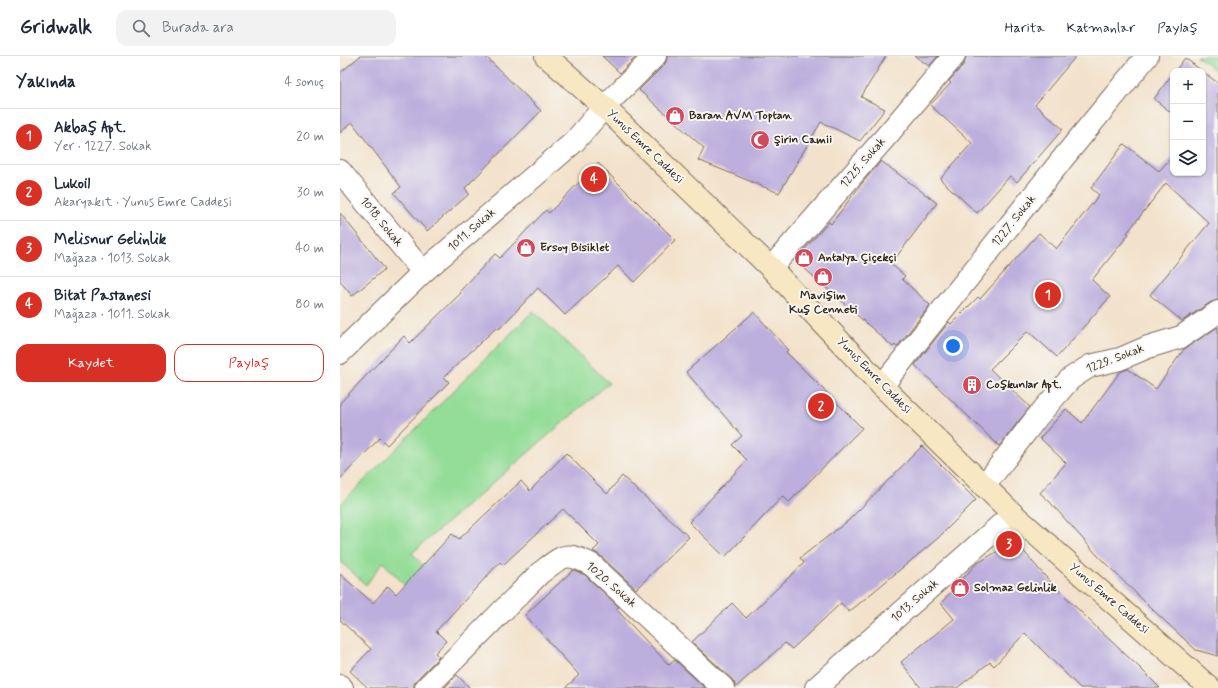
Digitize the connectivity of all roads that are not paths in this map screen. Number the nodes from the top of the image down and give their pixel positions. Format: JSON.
{"nodes":[{"id":1,"x":546,"y":56,"type":"edge"},
{"id":2,"x":655,"y":56,"type":"edge"},
{"id":3,"x":954,"y":56,"type":"edge"},
{"id":4,"x":1148,"y":56,"type":"edge"},
{"id":5,"x":604,"y":107,"type":"junction"},
{"id":6,"x":340,"y":171,"type":"edge"},
{"id":7,"x":771,"y":268,"type":"junction"},
{"id":8,"x":423,"y":272,"type":"junction"},
{"id":9,"x":1218,"y":312,"type":"edge"},
{"id":10,"x":340,"y":353,"type":"edge"},
{"id":11,"x":882,"y":386,"type":"junction"},
{"id":12,"x":984,"y":486,"type":"junction"},
{"id":13,"x":1013,"y":514,"type":"junction"},
{"id":14,"x":426,"y":688,"type":"edge"},
{"id":15,"x":723,"y":688,"type":"edge"},
{"id":16,"x":816,"y":688,"type":"edge"},
{"id":17,"x":1210,"y":688,"type":"edge"}],
"edges":[{"from":1,"to":5,"type":"main road","name":"Yunus Emre Caddesi"},
{"from":2,"to":5,"type":"street","name":"1011. Sokak"},
{"from":3,"to":7,"type":"street","name":"1225. Sokak"},
{"from":4,"to":11,"type":"street","name":"1227. Sokak"},
{"from":5,"to":7,"type":"main road","name":"Yunus Emre Caddesi"},
{"from":5,"to":8,"type":"street","name":"1011. Sokak"},
{"from":6,"to":8,"type":"street","name":"1018. Sokak"},
{"from":7,"to":11,"type":"main road","name":"Yunus Emre Caddesi"},
{"from":8,"to":10,"type":"street","name":"1011. Sokak"},
{"from":9,"to":12,"type":"street","name":"1229. Sokak"},
{"from":11,"to":12,"type":"main road","name":"Yunus Emre Caddesi"},
{"from":12,"to":13,"type":"main road","name":"Yunus Emre Caddesi"},
{"from":13,"to":16,"type":"street","name":"1013. Sokak"},
{"from":13,"to":17,"type":"main road","name":"Yunus Emre Caddesi"},
{"from":14,"to":15,"type":"street","name":"1020. Sokak"}]}
